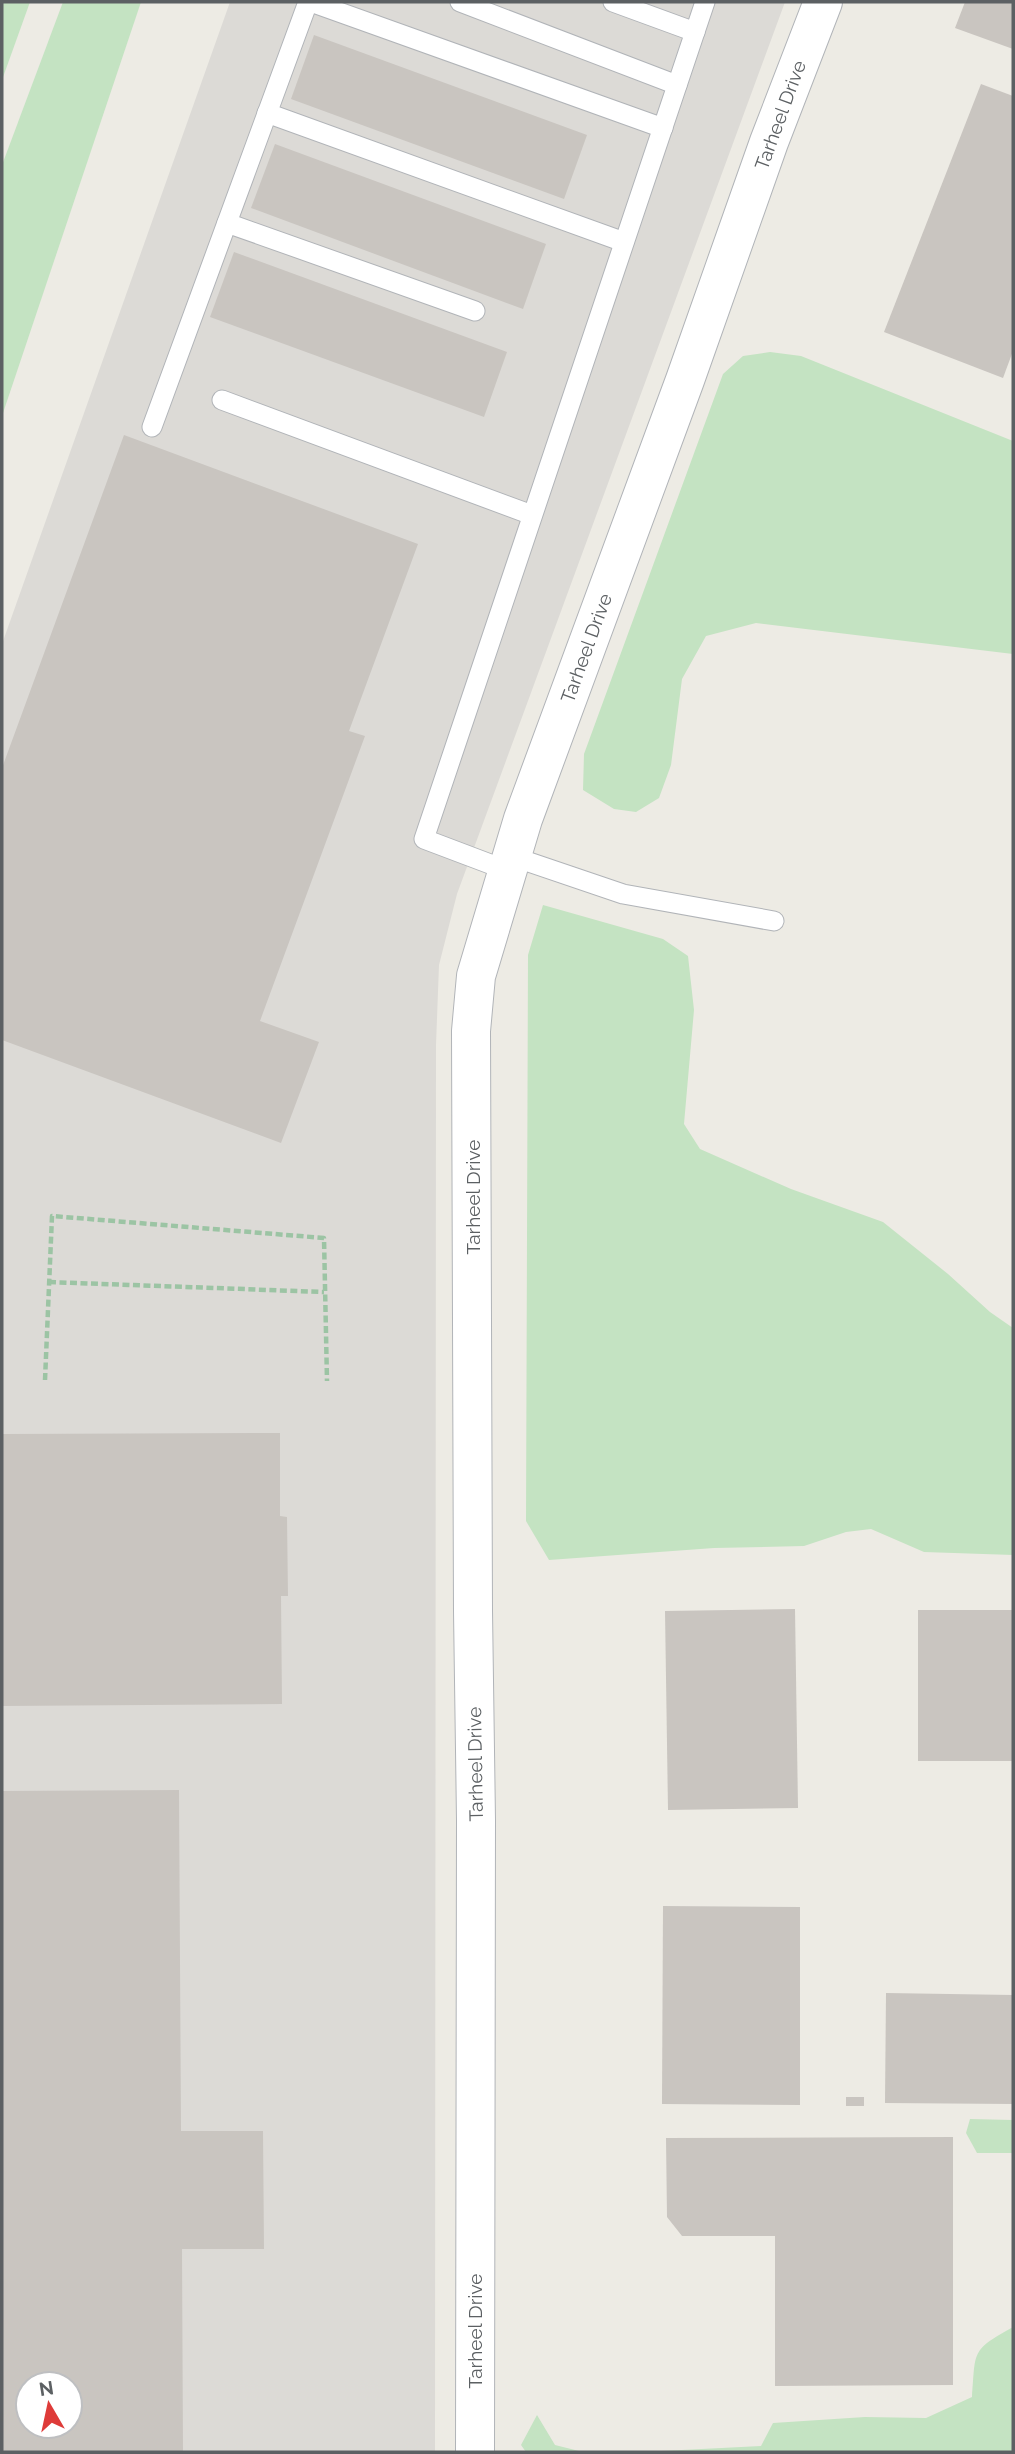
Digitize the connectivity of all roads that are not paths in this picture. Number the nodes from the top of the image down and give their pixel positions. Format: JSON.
{"nodes":[{"id":1,"x":310,"y":2,"type":"edge"},
{"id":2,"x":460,"y":2,"type":"edge"},
{"id":3,"x":613,"y":2,"type":"edge"},
{"id":4,"x":705,"y":2,"type":"edge"},
{"id":5,"x":822,"y":2,"type":"edge"},
{"id":6,"x":695,"y":32,"type":"junction"},
{"id":7,"x":677,"y":85,"type":"junction"},
{"id":8,"x":267,"y":113,"type":"junction"},
{"id":9,"x":663,"y":128,"type":"junction"},
{"id":10,"x":227,"y":223,"type":"junction"},
{"id":11,"x":624,"y":242,"type":"junction"},
{"id":12,"x":475,"y":311,"type":"dead end"},
{"id":13,"x":222,"y":400,"type":"dead end"},
{"id":14,"x":152,"y":427,"type":"dead end"},
{"id":15,"x":532,"y":515,"type":"junction"},
{"id":16,"x":509,"y":863,"type":"junction"},
{"id":17,"x":774,"y":922,"type":"dead end"},
{"id":18,"x":475,"y":2452,"type":"edge"}],
"edges":[{"from":1,"to":8,"type":"lane"},
{"from":1,"to":9,"type":"lane"},
{"from":2,"to":7,"type":"lane"},
{"from":3,"to":6,"type":"lane"},
{"from":4,"to":6,"type":"lane"},
{"from":5,"to":16,"type":"street","name":"Tarheel Drive"},
{"from":6,"to":7,"type":"lane"},
{"from":7,"to":9,"type":"lane"},
{"from":8,"to":10,"type":"lane"},
{"from":8,"to":11,"type":"lane"},
{"from":9,"to":11,"type":"lane"},
{"from":10,"to":12,"type":"lane"},
{"from":10,"to":14,"type":"lane"},
{"from":11,"to":15,"type":"lane"},
{"from":13,"to":15,"type":"lane"},
{"from":15,"to":16,"type":"lane"},
{"from":16,"to":17,"type":"lane"},
{"from":16,"to":18,"type":"street","name":"Tarheel Drive"}]}
